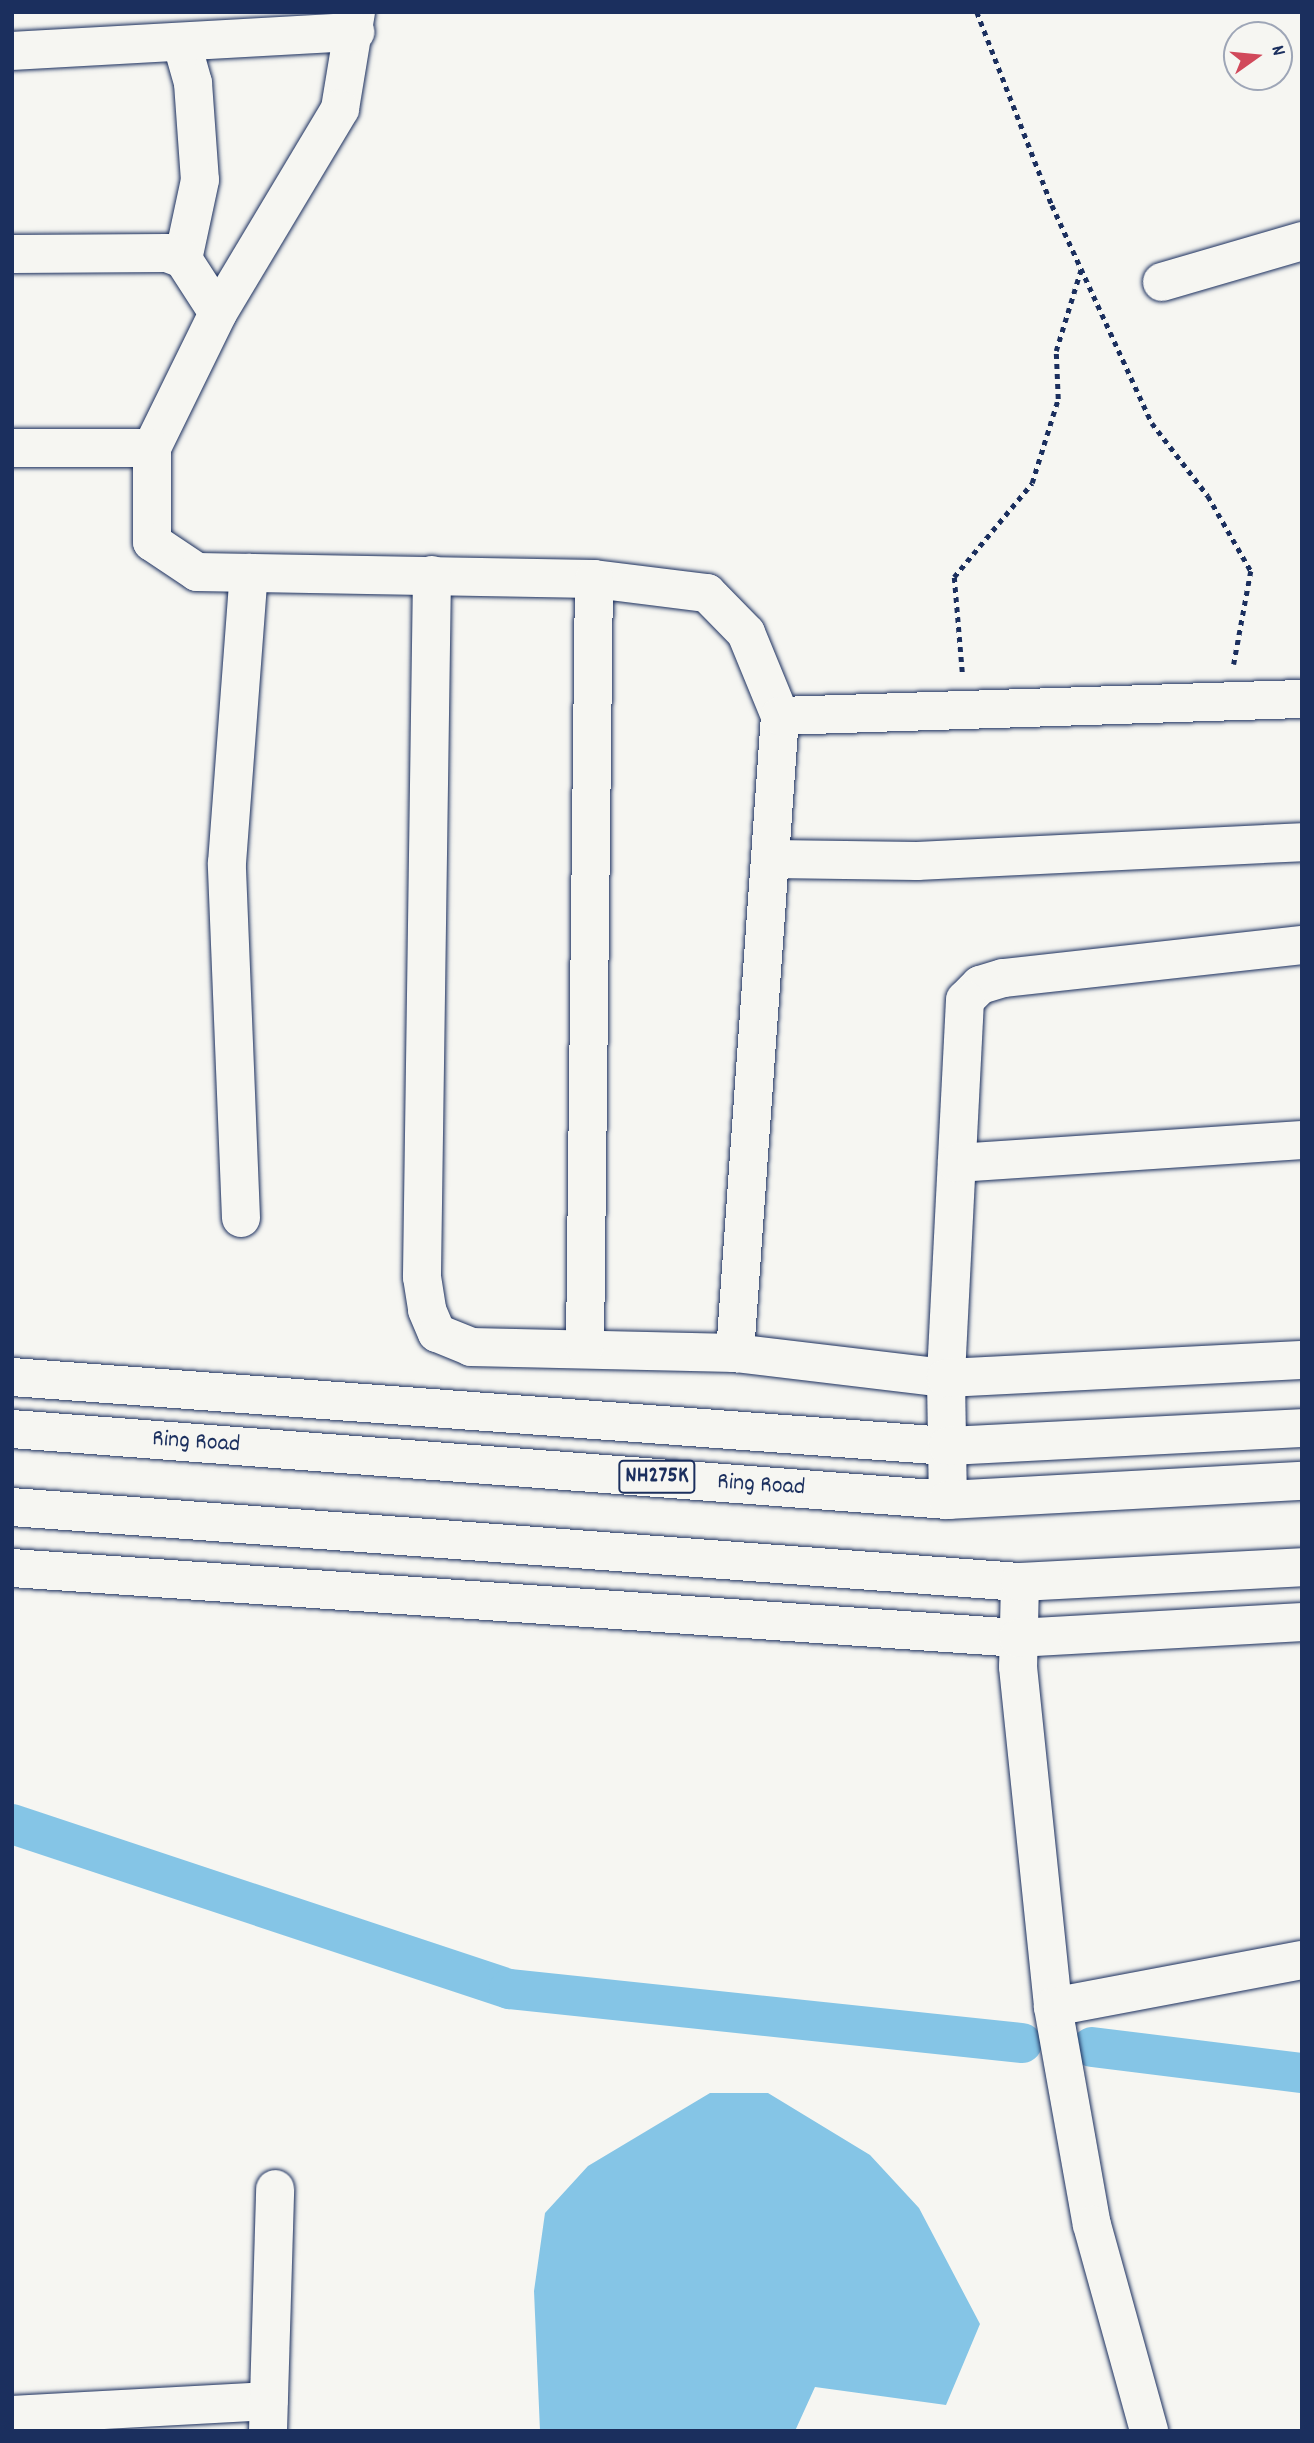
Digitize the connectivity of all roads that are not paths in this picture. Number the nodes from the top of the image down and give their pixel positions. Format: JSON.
{"nodes":[{"id":1,"x":355,"y":22,"type":"edge"},
{"id":2,"x":182,"y":44,"type":"junction"},
{"id":3,"x":12,"y":51,"type":"edge"},
{"id":4,"x":1302,"y":240,"type":"edge"},
{"id":5,"x":12,"y":254,"type":"edge"},
{"id":6,"x":183,"y":258,"type":"junction"},
{"id":7,"x":1162,"y":282,"type":"dead end"},
{"id":8,"x":218,"y":313,"type":"junction"},
{"id":9,"x":12,"y":448,"type":"edge"},
{"id":10,"x":152,"y":448,"type":"junction"},
{"id":11,"x":249,"y":573,"type":"junction"},
{"id":12,"x":432,"y":575,"type":"junction"},
{"id":13,"x":594,"y":579,"type":"junction"},
{"id":14,"x":1302,"y":699,"type":"edge"},
{"id":15,"x":780,"y":716,"type":"junction"},
{"id":16,"x":1302,"y":842,"type":"edge"},
{"id":17,"x":773,"y":859,"type":"junction"},
{"id":18,"x":1302,"y":945,"type":"edge"},
{"id":19,"x":1302,"y":1140,"type":"edge"},
{"id":20,"x":957,"y":1163,"type":"junction"},
{"id":21,"x":241,"y":1219,"type":"dead end"},
{"id":22,"x":585,"y":1346,"type":"junction"},
{"id":23,"x":734,"y":1353,"type":"junction"},
{"id":24,"x":1302,"y":1360,"type":"edge"},
{"id":25,"x":12,"y":1377,"type":"edge"},
{"id":26,"x":946,"y":1378,"type":"junction"},
{"id":27,"x":1302,"y":1428,"type":"edge"},
{"id":28,"x":12,"y":1429,"type":"edge"},
{"id":29,"x":948,"y":1446,"type":"junction"},
{"id":30,"x":1302,"y":1481,"type":"edge"},
{"id":31,"x":948,"y":1500,"type":"junction"},
{"id":32,"x":12,"y":1507,"type":"edge"},
{"id":33,"x":1302,"y":1567,"type":"edge"},
{"id":34,"x":12,"y":1568,"type":"edge"},
{"id":35,"x":1020,"y":1582,"type":"junction"},
{"id":36,"x":1302,"y":1622,"type":"edge"},
{"id":37,"x":1018,"y":1638,"type":"junction"},
{"id":38,"x":1302,"y":1960,"type":"edge"},
{"id":39,"x":1053,"y":2007,"type":"junction"},
{"id":40,"x":275,"y":2189,"type":"dead end"},
{"id":41,"x":12,"y":2415,"type":"edge"},
{"id":42,"x":269,"y":2416,"type":"edge"},
{"id":43,"x":1149,"y":2431,"type":"edge"}],
"edges":[{"from":1,"to":2,"type":"main road"},
{"from":1,"to":8,"type":"main road"},
{"from":2,"to":3,"type":"main road"},
{"from":2,"to":6,"type":"main road"},
{"from":4,"to":7,"type":"main road"},
{"from":5,"to":6,"type":"main road"},
{"from":6,"to":8,"type":"main road"},
{"from":8,"to":10,"type":"main road"},
{"from":9,"to":10,"type":"main road"},
{"from":10,"to":11,"type":"main road"},
{"from":11,"to":12,"type":"main road"},
{"from":11,"to":21,"type":"main road"},
{"from":12,"to":13,"type":"main road"},
{"from":12,"to":22,"type":"main road"},
{"from":13,"to":15,"type":"main road"},
{"from":13,"to":22,"type":"main road"},
{"from":14,"to":15,"type":"main road"},
{"from":15,"to":17,"type":"main road"},
{"from":16,"to":17,"type":"main road"},
{"from":17,"to":23,"type":"main road"},
{"from":18,"to":20,"type":"main road"},
{"from":19,"to":20,"type":"main road"},
{"from":20,"to":26,"type":"main road"},
{"from":22,"to":23,"type":"main road"},
{"from":23,"to":26,"type":"main road"},
{"from":24,"to":26,"type":"main road"},
{"from":25,"to":29,"type":"main road"},
{"from":26,"to":29,"type":"main road"},
{"from":27,"to":29,"type":"main road"},
{"from":28,"to":31,"type":"main road","name":"Ring Road","number":"NH275K"},
{"from":29,"to":31,"type":"main road"},
{"from":30,"to":31,"type":"main road","name":"Ring Road","number":"NH275K"},
{"from":32,"to":35,"type":"main road"},
{"from":33,"to":35,"type":"main road"},
{"from":34,"to":37,"type":"main road"},
{"from":35,"to":37,"type":"main road"},
{"from":36,"to":37,"type":"main road"},
{"from":37,"to":39,"type":"main road"},
{"from":38,"to":39,"type":"main road"},
{"from":39,"to":43,"type":"main road"},
{"from":40,"to":42,"type":"main road"},
{"from":41,"to":42,"type":"main road"}]}
